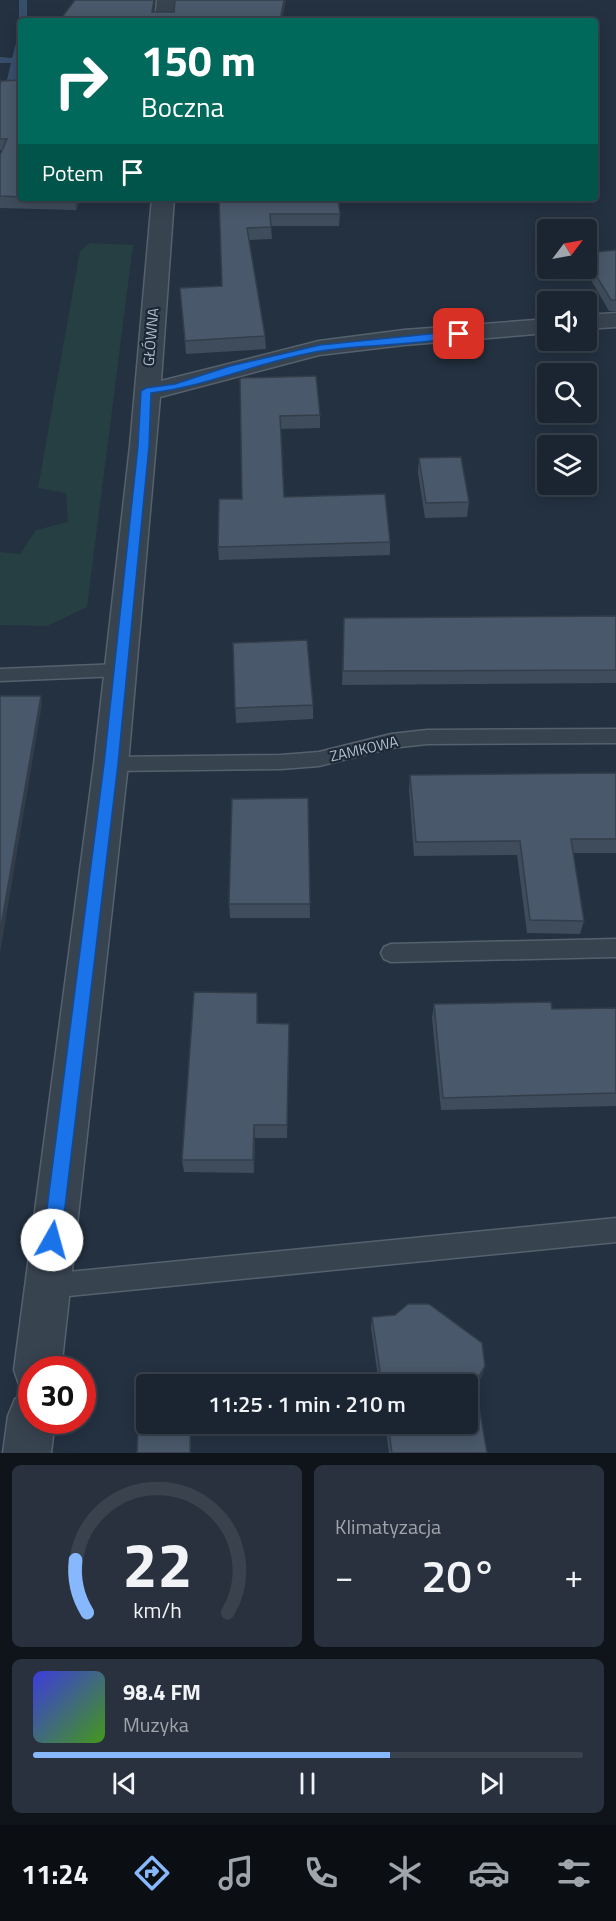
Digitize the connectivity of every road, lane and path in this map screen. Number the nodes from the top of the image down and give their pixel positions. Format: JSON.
{"nodes":[{"id":1,"x":166,"y":0,"type":"edge"},
{"id":2,"x":164,"y":18,"type":"edge"},
{"id":3,"x":163,"y":201,"type":"edge"},
{"id":4,"x":616,"y":320,"type":"edge"},
{"id":5,"x":597,"y":321,"type":"edge"},
{"id":6,"x":537,"y":327,"type":"edge"},
{"id":7,"x":146,"y":391,"type":"junction"},
{"id":8,"x":120,"y":670,"type":"junction"},
{"id":9,"x":0,"y":675,"type":"edge"},
{"id":10,"x":616,"y":736,"type":"edge"},
{"id":11,"x":111,"y":764,"type":"junction"},
{"id":12,"x":616,"y":948,"type":"edge"},
{"id":13,"x":391,"y":953,"type":"dead end"},
{"id":14,"x":616,"y":1230,"type":"edge"},
{"id":15,"x":46,"y":1286,"type":"junction"},
{"id":16,"x":38,"y":1356,"type":"edge"},
{"id":17,"x":30,"y":1434,"type":"edge"},
{"id":18,"x":27,"y":1453,"type":"edge"}],
"edges":[{"from":1,"to":2,"type":"street"},
{"from":3,"to":7,"type":"street","name":"GŁÓWNA"},
{"from":4,"to":5,"type":"street"},
{"from":6,"to":7,"type":"street"},
{"from":7,"to":8,"type":"street","name":"GŁÓWNA"},
{"from":8,"to":9,"type":"lane"},
{"from":8,"to":11,"type":"street","name":"GŁÓWNA"},
{"from":10,"to":11,"type":"lane","name":"ZAMKOWA"},
{"from":11,"to":15,"type":"street","name":"GŁÓWNA"},
{"from":12,"to":13,"type":"lane"},
{"from":14,"to":15,"type":"lane"},
{"from":15,"to":16,"type":"street","name":"GŁÓWNA"},
{"from":17,"to":18,"type":"street"}]}
